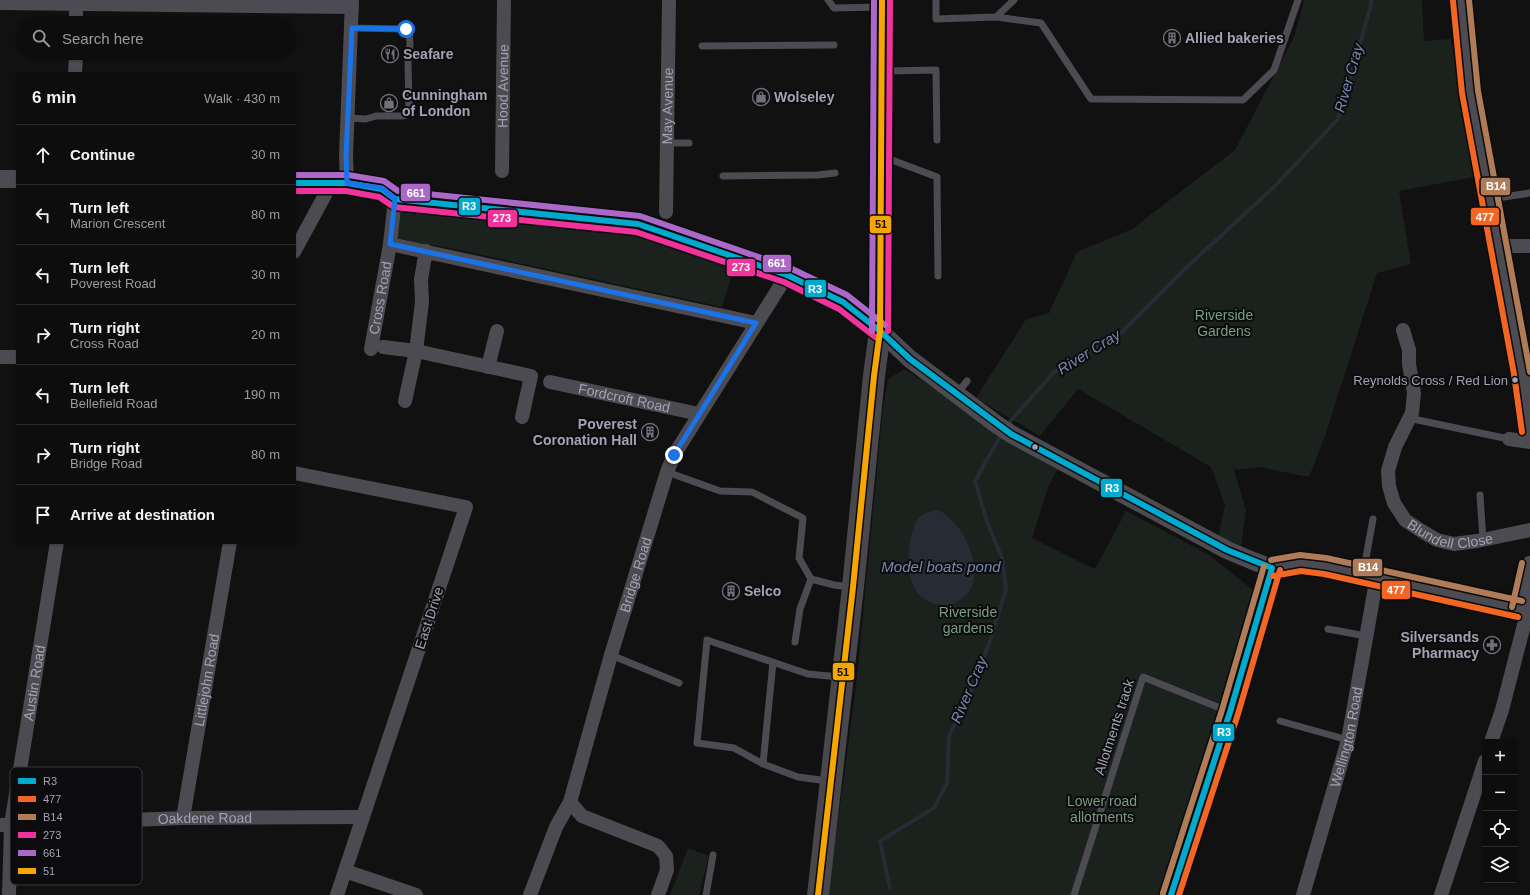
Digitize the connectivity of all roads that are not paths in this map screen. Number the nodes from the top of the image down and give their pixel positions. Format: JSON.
{"nodes":[{"id":1,"x":504,"y":0,"type":"edge"},
{"id":2,"x":669,"y":0,"type":"edge"},
{"id":3,"x":828,"y":0,"type":"edge"},
{"id":4,"x":936,"y":0,"type":"edge"},
{"id":5,"x":1014,"y":0,"type":"edge"},
{"id":6,"x":1298,"y":0,"type":"edge"},
{"id":7,"x":1461,"y":0,"type":"edge"},
{"id":8,"x":76,"y":2,"type":"edge"},
{"id":9,"x":0,"y":3,"type":"edge"},
{"id":10,"x":352,"y":3,"type":"edge"},
{"id":11,"x":882,"y":4,"type":"edge"},
{"id":12,"x":76,"y":16,"type":"edge"},
{"id":13,"x":996,"y":17,"type":"junction"},
{"id":14,"x":352,"y":28,"type":"junction"},
{"id":15,"x":834,"y":45,"type":"dead end"},
{"id":16,"x":702,"y":46,"type":"dead end"},
{"id":17,"x":76,"y":60,"type":"edge"},
{"id":18,"x":75,"y":72,"type":"edge"},
{"id":19,"x":881,"y":72,"type":"junction"},
{"id":20,"x":347,"y":118,"type":"junction"},
{"id":21,"x":937,"y":140,"type":"dead end"},
{"id":22,"x":667,"y":143,"type":"junction"},
{"id":23,"x":689,"y":143,"type":"dead end"},
{"id":24,"x":881,"y":156,"type":"junction"},
{"id":25,"x":502,"y":171,"type":"dead end"},
{"id":26,"x":835,"y":173,"type":"dead end"},
{"id":27,"x":723,"y":176,"type":"dead end"},
{"id":28,"x":0,"y":179,"type":"edge"},
{"id":29,"x":16,"y":179,"type":"edge"},
{"id":30,"x":296,"y":183,"type":"edge"},
{"id":31,"x":339,"y":184,"type":"junction"},
{"id":32,"x":1530,"y":193,"type":"edge"},
{"id":33,"x":1490,"y":198,"type":"junction"},
{"id":34,"x":395,"y":199,"type":"junction"},
{"id":35,"x":666,"y":212,"type":"dead end"},
{"id":36,"x":390,"y":244,"type":"junction"},
{"id":37,"x":1499,"y":246,"type":"junction"},
{"id":38,"x":1530,"y":246,"type":"edge"},
{"id":39,"x":296,"y":249,"type":"edge"},
{"id":40,"x":426,"y":252,"type":"junction"},
{"id":41,"x":786,"y":275,"type":"junction"},
{"id":42,"x":938,"y":276,"type":"dead end"},
{"id":43,"x":756,"y":323,"type":"junction"},
{"id":44,"x":1403,"y":330,"type":"dead end"},
{"id":45,"x":880,"y":331,"type":"junction"},
{"id":46,"x":497,"y":332,"type":"dead end"},
{"id":47,"x":416,"y":351,"type":"junction"},
{"id":48,"x":0,"y":357,"type":"edge"},
{"id":49,"x":16,"y":357,"type":"edge"},
{"id":50,"x":488,"y":367,"type":"junction"},
{"id":51,"x":550,"y":382,"type":"dead end"},
{"id":52,"x":405,"y":400,"type":"dead end"},
{"id":53,"x":699,"y":414,"type":"junction"},
{"id":54,"x":522,"y":417,"type":"dead end"},
{"id":55,"x":1408,"y":418,"type":"junction"},
{"id":56,"x":1530,"y":431,"type":"edge"},
{"id":57,"x":1509,"y":439,"type":"joint"},
{"id":58,"x":1530,"y":442,"type":"edge"},
{"id":59,"x":667,"y":472,"type":"junction"},
{"id":60,"x":296,"y":473,"type":"edge"},
{"id":61,"x":1480,"y":495,"type":"dead end"},
{"id":62,"x":1373,"y":519,"type":"dead end"},
{"id":63,"x":1530,"y":530,"type":"edge"},
{"id":64,"x":1483,"y":540,"type":"junction"},
{"id":65,"x":57,"y":544,"type":"edge"},
{"id":66,"x":230,"y":544,"type":"edge"},
{"id":67,"x":1530,"y":565,"type":"edge"},
{"id":68,"x":1272,"y":568,"type":"junction"},
{"id":69,"x":1370,"y":575,"type":"junction"},
{"id":70,"x":811,"y":579,"type":"junction"},
{"id":71,"x":853,"y":588,"type":"junction"},
{"id":72,"x":1525,"y":611,"type":"edge"},
{"id":73,"x":1328,"y":629,"type":"dead end"},
{"id":74,"x":1366,"y":636,"type":"junction"},
{"id":75,"x":795,"y":642,"type":"dead end"},
{"id":76,"x":611,"y":655,"type":"junction"},
{"id":77,"x":773,"y":662,"type":"junction"},
{"id":78,"x":843,"y":678,"type":"junction"},
{"id":79,"x":679,"y":683,"type":"dead end"},
{"id":80,"x":1230,"y":712,"type":"junction"},
{"id":81,"x":1280,"y":721,"type":"dead end"},
{"id":82,"x":1492,"y":739,"type":"edge"},
{"id":83,"x":1348,"y":740,"type":"junction"},
{"id":84,"x":763,"y":764,"type":"junction"},
{"id":85,"x":16,"y":767,"type":"edge"},
{"id":86,"x":1482,"y":771,"type":"edge"},
{"id":87,"x":830,"y":781,"type":"junction"},
{"id":88,"x":10,"y":798,"type":"edge"},
{"id":89,"x":570,"y":802,"type":"junction"},
{"id":90,"x":363,"y":817,"type":"junction"},
{"id":91,"x":182,"y":818,"type":"junction"},
{"id":92,"x":142,"y":820,"type":"edge"},
{"id":93,"x":5,"y":825,"type":"edge"},
{"id":94,"x":713,"y":855,"type":"dead end"},
{"id":95,"x":345,"y":871,"type":"junction"},
{"id":96,"x":9,"y":895,"type":"edge"},
{"id":97,"x":337,"y":895,"type":"edge"},
{"id":98,"x":416,"y":895,"type":"edge"},
{"id":99,"x":530,"y":895,"type":"edge"},
{"id":100,"x":658,"y":895,"type":"edge"},
{"id":101,"x":706,"y":895,"type":"edge"},
{"id":102,"x":818,"y":895,"type":"edge"},
{"id":103,"x":1074,"y":895,"type":"edge"},
{"id":104,"x":1171,"y":895,"type":"edge"},
{"id":105,"x":1303,"y":895,"type":"edge"},
{"id":106,"x":1443,"y":895,"type":"edge"}],
"edges":[{"from":1,"to":25,"type":"street","name":"Hood Avenue"},
{"from":2,"to":22,"type":"street","name":"May Avenue"},
{"from":3,"to":11,"type":"lane"},
{"from":4,"to":13,"type":"lane"},
{"from":5,"to":13,"type":"lane"},
{"from":6,"to":13,"type":"lane"},
{"from":7,"to":33,"type":"street"},
{"from":8,"to":9,"type":"street"},
{"from":8,"to":10,"type":"street"},
{"from":8,"to":12,"type":"street"},
{"from":10,"to":14,"type":"street"},
{"from":11,"to":19,"type":"main road"},
{"from":14,"to":20,"type":"street"},
{"from":14,"to":20,"type":"lane"},
{"from":15,"to":16,"type":"lane"},
{"from":17,"to":18,"type":"street"},
{"from":19,"to":21,"type":"lane"},
{"from":19,"to":24,"type":"main road"},
{"from":20,"to":31,"type":"street"},
{"from":22,"to":23,"type":"lane"},
{"from":22,"to":35,"type":"street","name":"May Avenue"},
{"from":24,"to":42,"type":"lane"},
{"from":24,"to":45,"type":"main road"},
{"from":26,"to":27,"type":"lane"},
{"from":28,"to":29,"type":"street"},
{"from":30,"to":31,"type":"street"},
{"from":31,"to":34,"type":"street"},
{"from":31,"to":39,"type":"street"},
{"from":32,"to":33,"type":"lane"},
{"from":33,"to":37,"type":"street"},
{"from":34,"to":36,"type":"street","name":"Cross Road"},
{"from":34,"to":41,"type":"street"},
{"from":36,"to":40,"type":"street"},
{"from":36,"to":47,"type":"street","name":"Cross Road"},
{"from":37,"to":38,"type":"street"},
{"from":37,"to":56,"type":"street"},
{"from":40,"to":43,"type":"street"},
{"from":40,"to":47,"type":"street"},
{"from":41,"to":43,"type":"street","name":"Bridge Road"},
{"from":41,"to":45,"type":"street"},
{"from":43,"to":53,"type":"street","name":"Bridge Road"},
{"from":44,"to":55,"type":"street","name":"Blundell Close"},
{"from":45,"to":68,"type":"street"},
{"from":45,"to":71,"type":"main road"},
{"from":46,"to":50,"type":"street"},
{"from":47,"to":50,"type":"street"},
{"from":47,"to":52,"type":"street"},
{"from":48,"to":49,"type":"street"},
{"from":50,"to":54,"type":"street"},
{"from":51,"to":53,"type":"street","name":"Fordcroft Road"},
{"from":53,"to":59,"type":"street","name":"Bridge Road"},
{"from":55,"to":57,"type":"lane"},
{"from":55,"to":64,"type":"street","name":"Blundell Close"},
{"from":57,"to":58,"type":"street"},
{"from":59,"to":70,"type":"lane"},
{"from":59,"to":76,"type":"street","name":"Bridge Road"},
{"from":60,"to":90,"type":"street","name":"East Drive"},
{"from":61,"to":64,"type":"lane"},
{"from":62,"to":69,"type":"lane"},
{"from":63,"to":64,"type":"street","name":"Blundell Close"},
{"from":65,"to":85,"type":"street","name":"Austin Road"},
{"from":66,"to":91,"type":"street","name":"Littlejohn Road"},
{"from":67,"to":72,"type":"street"},
{"from":68,"to":69,"type":"street"},
{"from":68,"to":80,"type":"street"},
{"from":69,"to":72,"type":"street"},
{"from":69,"to":74,"type":"street","name":"Wellington Road"},
{"from":70,"to":71,"type":"lane"},
{"from":70,"to":75,"type":"lane"},
{"from":71,"to":78,"type":"main road"},
{"from":72,"to":82,"type":"street"},
{"from":73,"to":74,"type":"lane"},
{"from":74,"to":83,"type":"street","name":"Wellington Road"},
{"from":76,"to":79,"type":"lane"},
{"from":76,"to":89,"type":"street","name":"Bridge Road"},
{"from":77,"to":78,"type":"lane"},
{"from":77,"to":84,"type":"lane"},
{"from":77,"to":84,"type":"lane"},
{"from":78,"to":87,"type":"main road"},
{"from":80,"to":103,"type":"lane","name":"Allotments track"},
{"from":80,"to":104,"type":"street"},
{"from":81,"to":83,"type":"lane"},
{"from":83,"to":105,"type":"street","name":"Wellington Road"},
{"from":84,"to":87,"type":"lane"},
{"from":86,"to":106,"type":"street"},
{"from":87,"to":102,"type":"main road"},
{"from":88,"to":93,"type":"street","name":"Austin Road"},
{"from":89,"to":99,"type":"street","name":"Bridge Road"},
{"from":89,"to":100,"type":"street"},
{"from":90,"to":91,"type":"street","name":"Oakdene Road"},
{"from":90,"to":95,"type":"street","name":"East Drive"},
{"from":91,"to":92,"type":"street","name":"Oakdene Road"},
{"from":93,"to":96,"type":"street","name":"Austin Road"},
{"from":94,"to":101,"type":"lane"},
{"from":95,"to":97,"type":"street","name":"East Drive"},
{"from":95,"to":98,"type":"street"}]}
